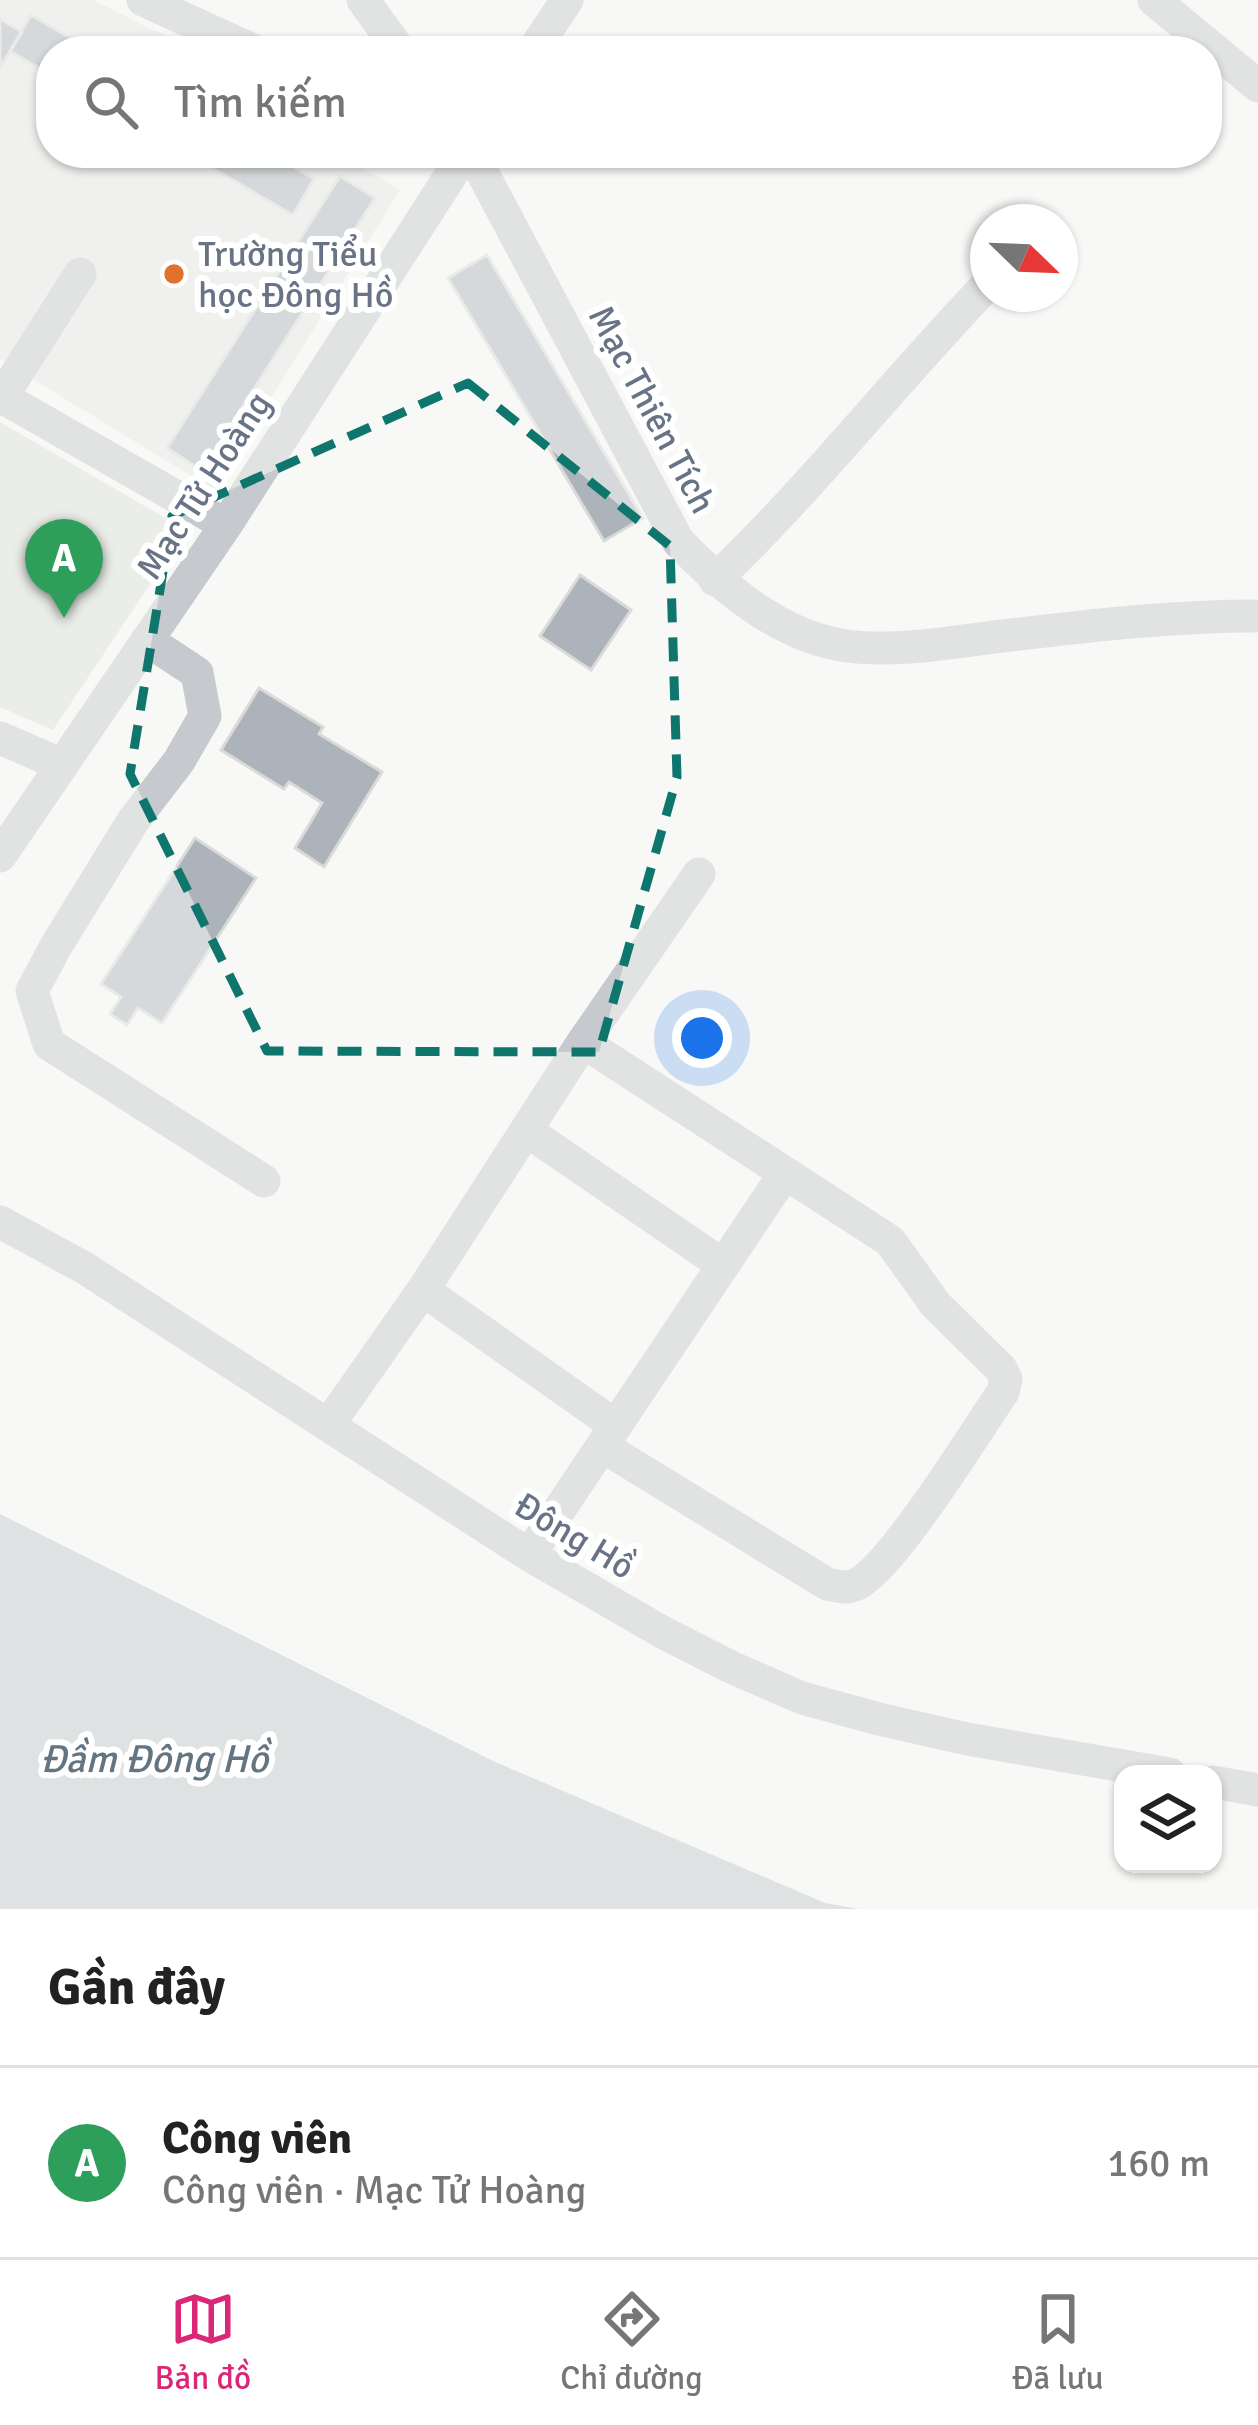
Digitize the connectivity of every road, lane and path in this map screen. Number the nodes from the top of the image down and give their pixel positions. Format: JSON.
{"nodes":[{"id":1,"x":143,"y":0,"type":"edge"},
{"id":2,"x":364,"y":0,"type":"edge"},
{"id":3,"x":567,"y":0,"type":"edge"},
{"id":4,"x":1154,"y":0,"type":"edge"},
{"id":5,"x":222,"y":36,"type":"edge"},
{"id":6,"x":389,"y":36,"type":"edge"},
{"id":7,"x":543,"y":36,"type":"edge"},
{"id":8,"x":1198,"y":36,"type":"edge"},
{"id":9,"x":1222,"y":56,"type":"edge"},
{"id":10,"x":1258,"y":86,"type":"edge"},
{"id":11,"x":458,"y":168,"type":"edge"},
{"id":12,"x":476,"y":168,"type":"edge"},
{"id":13,"x":80,"y":274,"type":"dead end"},
{"id":14,"x":970,"y":303,"type":"edge"},
{"id":15,"x":1,"y":396,"type":"edge"},
{"id":16,"x":226,"y":525,"type":"junction"},
{"id":17,"x":715,"y":580,"type":"junction"},
{"id":18,"x":1258,"y":616,"type":"edge"},
{"id":19,"x":147,"y":640,"type":"junction"},
{"id":20,"x":0,"y":738,"type":"edge"},
{"id":21,"x":62,"y":765,"type":"junction"},
{"id":22,"x":0,"y":856,"type":"edge"},
{"id":23,"x":699,"y":874,"type":"dead end"},
{"id":24,"x":583,"y":1042,"type":"junction"},
{"id":25,"x":527,"y":1131,"type":"junction"},
{"id":26,"x":784,"y":1173,"type":"junction"},
{"id":27,"x":264,"y":1181,"type":"dead end"},
{"id":28,"x":0,"y":1222,"type":"edge"},
{"id":29,"x":723,"y":1265,"type":"junction"},
{"id":30,"x":423,"y":1290,"type":"junction"},
{"id":31,"x":329,"y":1424,"type":"junction"},
{"id":32,"x":609,"y":1436,"type":"junction"},
{"id":33,"x":529,"y":1555,"type":"junction"},
{"id":34,"x":1119,"y":1765,"type":"edge"},
{"id":35,"x":1222,"y":1784,"type":"edge"},
{"id":36,"x":1258,"y":1790,"type":"edge"}],
"edges":[{"from":1,"to":5,"type":"street"},
{"from":2,"to":6,"type":"street"},
{"from":3,"to":7,"type":"street"},
{"from":4,"to":8,"type":"street"},
{"from":9,"to":10,"type":"street"},
{"from":11,"to":16,"type":"street","name":"Mạc Tử Hoàng"},
{"from":12,"to":17,"type":"street","name":"Mạc Thiên Tích"},
{"from":13,"to":15,"type":"street"},
{"from":14,"to":17,"type":"street"},
{"from":15,"to":16,"type":"street"},
{"from":16,"to":19,"type":"street","name":"Mạc Tử Hoàng"},
{"from":17,"to":18,"type":"street","name":"Mạc Thiên Tích"},
{"from":19,"to":21,"type":"street","name":"Mạc Tử Hoàng"},
{"from":19,"to":27,"type":"street"},
{"from":20,"to":21,"type":"street"},
{"from":21,"to":22,"type":"street","name":"Mạc Tử Hoàng"},
{"from":23,"to":24,"type":"street"},
{"from":24,"to":25,"type":"street"},
{"from":24,"to":26,"type":"street"},
{"from":25,"to":29,"type":"street"},
{"from":25,"to":30,"type":"street"},
{"from":26,"to":29,"type":"street"},
{"from":26,"to":32,"type":"street"},
{"from":28,"to":31,"type":"street","name":"Đông Hồ"},
{"from":29,"to":32,"type":"street"},
{"from":30,"to":31,"type":"street"},
{"from":30,"to":32,"type":"street"},
{"from":31,"to":33,"type":"street","name":"Đông Hồ"},
{"from":32,"to":33,"type":"street"},
{"from":33,"to":34,"type":"street","name":"Đông Hồ"},
{"from":35,"to":36,"type":"street"}]}
